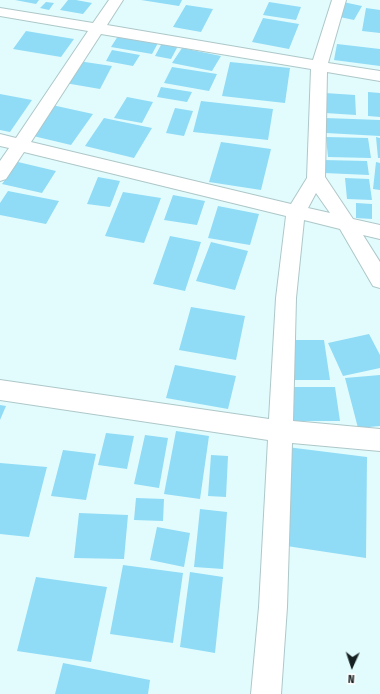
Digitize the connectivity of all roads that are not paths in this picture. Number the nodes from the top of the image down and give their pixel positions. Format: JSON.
{"nodes":[{"id":1,"x":116,"y":0,"type":"edge"},
{"id":2,"x":339,"y":0,"type":"edge"},
{"id":3,"x":0,"y":12,"type":"edge"},
{"id":4,"x":97,"y":28,"type":"junction"},
{"id":5,"x":319,"y":67,"type":"junction"},
{"id":6,"x":380,"y":76,"type":"edge"},
{"id":7,"x":0,"y":140,"type":"edge"},
{"id":8,"x":19,"y":144,"type":"junction"},
{"id":9,"x":0,"y":175,"type":"edge"},
{"id":10,"x":316,"y":178,"type":"junction"},
{"id":11,"x":296,"y":212,"type":"junction"},
{"id":12,"x":347,"y":224,"type":"junction"},
{"id":13,"x":380,"y":232,"type":"edge"},
{"id":14,"x":380,"y":280,"type":"edge"},
{"id":15,"x":0,"y":390,"type":"edge"},
{"id":16,"x":280,"y":431,"type":"junction"},
{"id":17,"x":380,"y":440,"type":"edge"},
{"id":18,"x":266,"y":694,"type":"edge"}],
"edges":[{"from":1,"to":4,"type":"street"},
{"from":2,"to":5,"type":"street"},
{"from":3,"to":4,"type":"street"},
{"from":4,"to":5,"type":"street"},
{"from":4,"to":8,"type":"street"},
{"from":5,"to":6,"type":"street"},
{"from":5,"to":10,"type":"street"},
{"from":7,"to":8,"type":"street"},
{"from":8,"to":9,"type":"street"},
{"from":8,"to":11,"type":"street"},
{"from":10,"to":11,"type":"street"},
{"from":10,"to":12,"type":"street"},
{"from":11,"to":12,"type":"street"},
{"from":11,"to":16,"type":"street"},
{"from":12,"to":13,"type":"street"},
{"from":12,"to":14,"type":"street"},
{"from":15,"to":16,"type":"street"},
{"from":16,"to":17,"type":"street"},
{"from":16,"to":18,"type":"street"}]}
